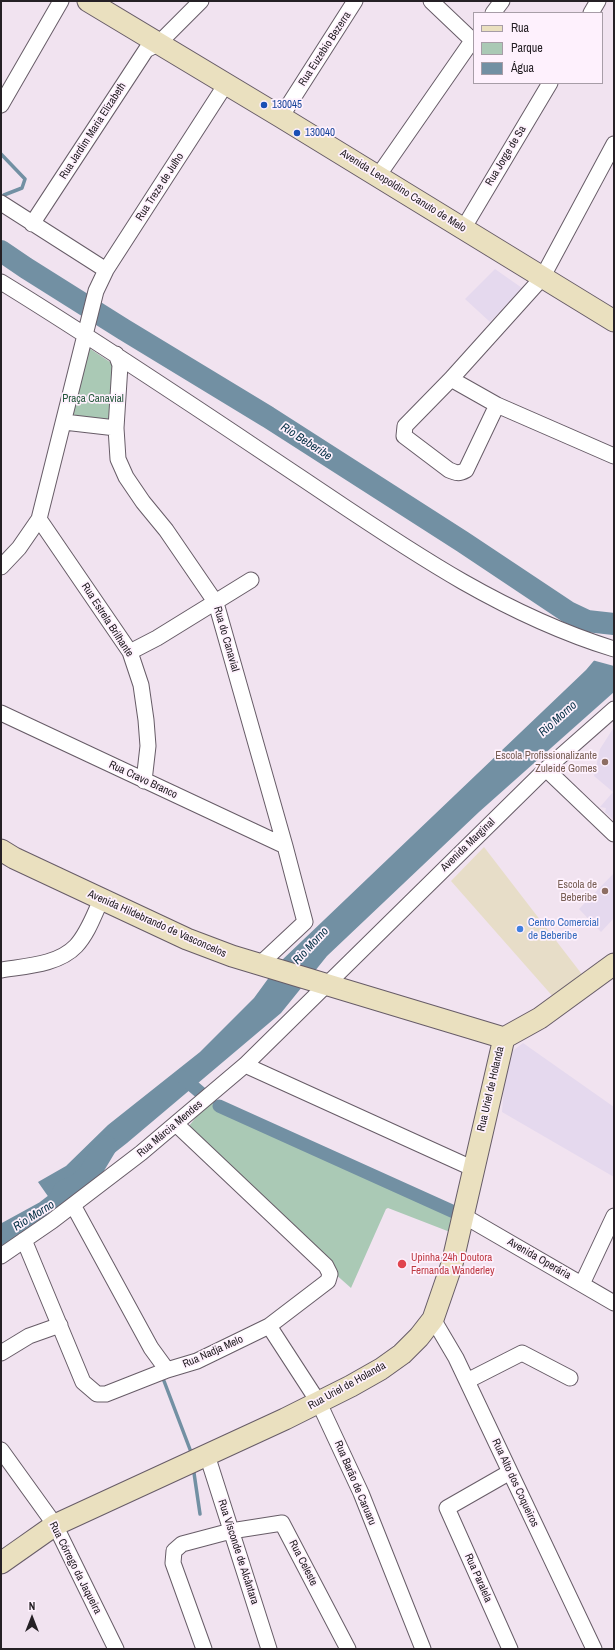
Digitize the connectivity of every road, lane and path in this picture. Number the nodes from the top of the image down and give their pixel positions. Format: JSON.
{"nodes":[{"id":1,"x":61,"y":1,"type":"edge"},
{"id":2,"x":88,"y":1,"type":"edge"},
{"id":3,"x":201,"y":1,"type":"edge"},
{"id":4,"x":356,"y":1,"type":"edge"},
{"id":5,"x":431,"y":1,"type":"edge"},
{"id":6,"x":502,"y":1,"type":"edge"},
{"id":7,"x":598,"y":1,"type":"edge"},
{"id":8,"x":494,"y":12,"type":"edge"},
{"id":9,"x":592,"y":12,"type":"edge"},
{"id":10,"x":473,"y":39,"type":"edge"},
{"id":11,"x":158,"y":44,"type":"junction"},
{"id":12,"x":226,"y":84,"type":"junction"},
{"id":13,"x":549,"y":84,"type":"edge"},
{"id":14,"x":1,"y":105,"type":"edge"},
{"id":15,"x":282,"y":117,"type":"junction"},
{"id":16,"x":614,"y":144,"type":"edge"},
{"id":17,"x":378,"y":176,"type":"junction"},
{"id":18,"x":4,"y":204,"type":"edge"},
{"id":19,"x":32,"y":224,"type":"junction"},
{"id":20,"x":463,"y":229,"type":"junction"},
{"id":21,"x":106,"y":270,"type":"junction"},
{"id":22,"x":542,"y":278,"type":"junction"},
{"id":23,"x":1,"y":282,"type":"edge"},
{"id":24,"x":614,"y":321,"type":"edge"},
{"id":25,"x":84,"y":333,"type":"junction"},
{"id":26,"x":116,"y":354,"type":"junction"},
{"id":27,"x":451,"y":379,"type":"junction"},
{"id":28,"x":497,"y":405,"type":"junction"},
{"id":29,"x":64,"y":422,"type":"junction"},
{"id":30,"x":116,"y":428,"type":"junction"},
{"id":31,"x":614,"y":456,"type":"edge"},
{"id":32,"x":39,"y":519,"type":"junction"},
{"id":33,"x":1,"y":567,"type":"edge"},
{"id":34,"x":251,"y":580,"type":"dead end"},
{"id":35,"x":216,"y":603,"type":"junction"},
{"id":36,"x":608,"y":647,"type":"edge"},
{"id":37,"x":130,"y":652,"type":"junction"},
{"id":38,"x":614,"y":709,"type":"edge"},
{"id":39,"x":1,"y":713,"type":"edge"},
{"id":40,"x":546,"y":769,"type":"junction"},
{"id":41,"x":144,"y":780,"type":"junction"},
{"id":42,"x":614,"y":834,"type":"edge"},
{"id":43,"x":285,"y":846,"type":"junction"},
{"id":44,"x":1,"y":850,"type":"edge"},
{"id":45,"x":101,"y":900,"type":"junction"},
{"id":46,"x":265,"y":967,"type":"junction"},
{"id":47,"x":1,"y":970,"type":"edge"},
{"id":48,"x":611,"y":972,"type":"edge"},
{"id":49,"x":318,"y":983,"type":"junction"},
{"id":50,"x":504,"y":1038,"type":"junction"},
{"id":51,"x":245,"y":1065,"type":"junction"},
{"id":52,"x":176,"y":1124,"type":"junction"},
{"id":53,"x":474,"y":1169,"type":"junction"},
{"id":54,"x":74,"y":1205,"type":"junction"},
{"id":55,"x":464,"y":1216,"type":"junction"},
{"id":56,"x":614,"y":1216,"type":"edge"},
{"id":57,"x":24,"y":1240,"type":"junction"},
{"id":58,"x":1,"y":1256,"type":"edge"},
{"id":59,"x":582,"y":1284,"type":"junction"},
{"id":60,"x":614,"y":1303,"type":"edge"},
{"id":61,"x":433,"y":1319,"type":"junction"},
{"id":62,"x":60,"y":1325,"type":"junction"},
{"id":63,"x":269,"y":1326,"type":"junction"},
{"id":64,"x":1,"y":1353,"type":"edge"},
{"id":65,"x":167,"y":1370,"type":"junction"},
{"id":66,"x":570,"y":1378,"type":"dead end"},
{"id":67,"x":467,"y":1381,"type":"junction"},
{"id":68,"x":319,"y":1403,"type":"junction"},
{"id":69,"x":1,"y":1450,"type":"edge"},
{"id":70,"x":207,"y":1455,"type":"junction"},
{"id":71,"x":510,"y":1472,"type":"junction"},
{"id":72,"x":55,"y":1525,"type":"junction"},
{"id":73,"x":231,"y":1531,"type":"junction"},
{"id":74,"x":1,"y":1564,"type":"edge"},
{"id":75,"x":116,"y":1649,"type":"edge"},
{"id":76,"x":204,"y":1649,"type":"edge"},
{"id":77,"x":268,"y":1649,"type":"edge"},
{"id":78,"x":348,"y":1649,"type":"edge"},
{"id":79,"x":423,"y":1649,"type":"edge"},
{"id":80,"x":510,"y":1649,"type":"edge"},
{"id":81,"x":594,"y":1649,"type":"edge"}],
"edges":[{"from":1,"to":14,"type":"street"},
{"from":2,"to":11,"type":"street","name":"Avenida Leopoldino Canuto de Melo"},
{"from":3,"to":11,"type":"street","name":"Rua Jardim Maria Elizabeth"},
{"from":4,"to":15,"type":"street","name":"Rua Euzebio Bezerra"},
{"from":5,"to":10,"type":"street"},
{"from":6,"to":8,"type":"street"},
{"from":7,"to":9,"type":"street"},
{"from":10,"to":17,"type":"street"},
{"from":11,"to":12,"type":"street","name":"Avenida Leopoldino Canuto de Melo"},
{"from":11,"to":19,"type":"street","name":"Rua Jardim Maria Elizabeth"},
{"from":12,"to":15,"type":"street","name":"Avenida Leopoldino Canuto de Melo"},
{"from":12,"to":21,"type":"street","name":"Rua Treze de Julho"},
{"from":13,"to":20,"type":"street","name":"Rua Jorge de Sa"},
{"from":15,"to":17,"type":"street","name":"Avenida Leopoldino Canuto de Melo"},
{"from":16,"to":22,"type":"street"},
{"from":17,"to":20,"type":"street","name":"Avenida Leopoldino Canuto de Melo"},
{"from":18,"to":19,"type":"street"},
{"from":19,"to":21,"type":"street"},
{"from":20,"to":22,"type":"street","name":"Avenida Leopoldino Canuto de Melo"},
{"from":21,"to":25,"type":"street","name":"Rua Treze de Julho"},
{"from":22,"to":24,"type":"street","name":"Avenida Leopoldino Canuto de Melo"},
{"from":22,"to":27,"type":"street"},
{"from":23,"to":25,"type":"street"},
{"from":25,"to":26,"type":"street"},
{"from":25,"to":29,"type":"street","name":"Rua Treze de Julho"},
{"from":26,"to":30,"type":"street","name":"Rua do Canavial"},
{"from":26,"to":36,"type":"street"},
{"from":27,"to":28,"type":"street"},
{"from":27,"to":28,"type":"street"},
{"from":28,"to":31,"type":"street"},
{"from":29,"to":30,"type":"street"},
{"from":29,"to":32,"type":"street","name":"Rua Treze de Julho"},
{"from":30,"to":35,"type":"street","name":"Rua do Canavial"},
{"from":32,"to":33,"type":"street"},
{"from":32,"to":37,"type":"street","name":"Rua Estrela Brilhante"},
{"from":34,"to":35,"type":"street"},
{"from":35,"to":37,"type":"street"},
{"from":35,"to":43,"type":"street","name":"Rua do Canavial"},
{"from":37,"to":41,"type":"street","name":"Rua Estrela Brilhante"},
{"from":38,"to":40,"type":"street","name":"Avenida Marginal"},
{"from":39,"to":41,"type":"street","name":"Rua Cravo Branco"},
{"from":40,"to":42,"type":"street"},
{"from":40,"to":49,"type":"street","name":"Avenida Marginal"},
{"from":41,"to":43,"type":"street","name":"Rua Cravo Branco"},
{"from":43,"to":46,"type":"street","name":"Rua do Canavial"},
{"from":44,"to":45,"type":"street","name":"Avenida Hildebrando de Vasconcelos"},
{"from":45,"to":46,"type":"street","name":"Avenida Hildebrando de Vasconcelos"},
{"from":45,"to":47,"type":"street"},
{"from":46,"to":49,"type":"street","name":"Avenida Hildebrando de Vasconcelos"},
{"from":48,"to":50,"type":"street","name":"Rua Uriel de Holanda"},
{"from":49,"to":50,"type":"street","name":"Avenida Hildebrando de Vasconcelos"},
{"from":49,"to":51,"type":"street","name":"Rua Márcia Mendes"},
{"from":50,"to":53,"type":"street","name":"Rua Uriel de Holanda"},
{"from":51,"to":52,"type":"street","name":"Rua Márcia Mendes"},
{"from":51,"to":53,"type":"street"},
{"from":52,"to":54,"type":"street","name":"Rua Márcia Mendes"},
{"from":52,"to":63,"type":"street","name":"Rua Nadja Melo"},
{"from":53,"to":55,"type":"street","name":"Rua Uriel de Holanda"},
{"from":54,"to":57,"type":"street","name":"Rua Márcia Mendes"},
{"from":54,"to":65,"type":"street"},
{"from":55,"to":59,"type":"street","name":"Avenida Operária"},
{"from":55,"to":61,"type":"street","name":"Rua Uriel de Holanda"},
{"from":56,"to":59,"type":"street"},
{"from":57,"to":58,"type":"street","name":"Rua Márcia Mendes"},
{"from":57,"to":62,"type":"street"},
{"from":59,"to":60,"type":"street","name":"Avenida Operária"},
{"from":61,"to":67,"type":"street","name":"Rua Alto dos Coqueiros"},
{"from":61,"to":68,"type":"street","name":"Rua Uriel de Holanda"},
{"from":62,"to":64,"type":"street"},
{"from":62,"to":65,"type":"street","name":"Rua Nadja Melo"},
{"from":63,"to":65,"type":"street","name":"Rua Nadja Melo"},
{"from":63,"to":68,"type":"street","name":"Rua Barão de Caruaru"},
{"from":66,"to":67,"type":"street"},
{"from":67,"to":71,"type":"street","name":"Rua Alto dos Coqueiros"},
{"from":68,"to":70,"type":"street","name":"Rua Uriel de Holanda"},
{"from":68,"to":79,"type":"street","name":"Rua Barão de Caruaru"},
{"from":69,"to":72,"type":"street","name":"Rua Córrego da Jaqueira"},
{"from":70,"to":72,"type":"street","name":"Rua Uriel de Holanda"},
{"from":70,"to":73,"type":"street","name":"Rua Visconde de Alcântara"},
{"from":71,"to":80,"type":"street","name":"Rua Paralela"},
{"from":71,"to":81,"type":"street","name":"Rua Alto dos Coqueiros"},
{"from":72,"to":74,"type":"street","name":"Rua Uriel de Holanda"},
{"from":72,"to":75,"type":"street","name":"Rua Córrego da Jaqueira"},
{"from":73,"to":76,"type":"street"},
{"from":73,"to":77,"type":"street","name":"Rua Visconde de Alcântara"},
{"from":73,"to":78,"type":"street","name":"Rua Celeste"}]}
